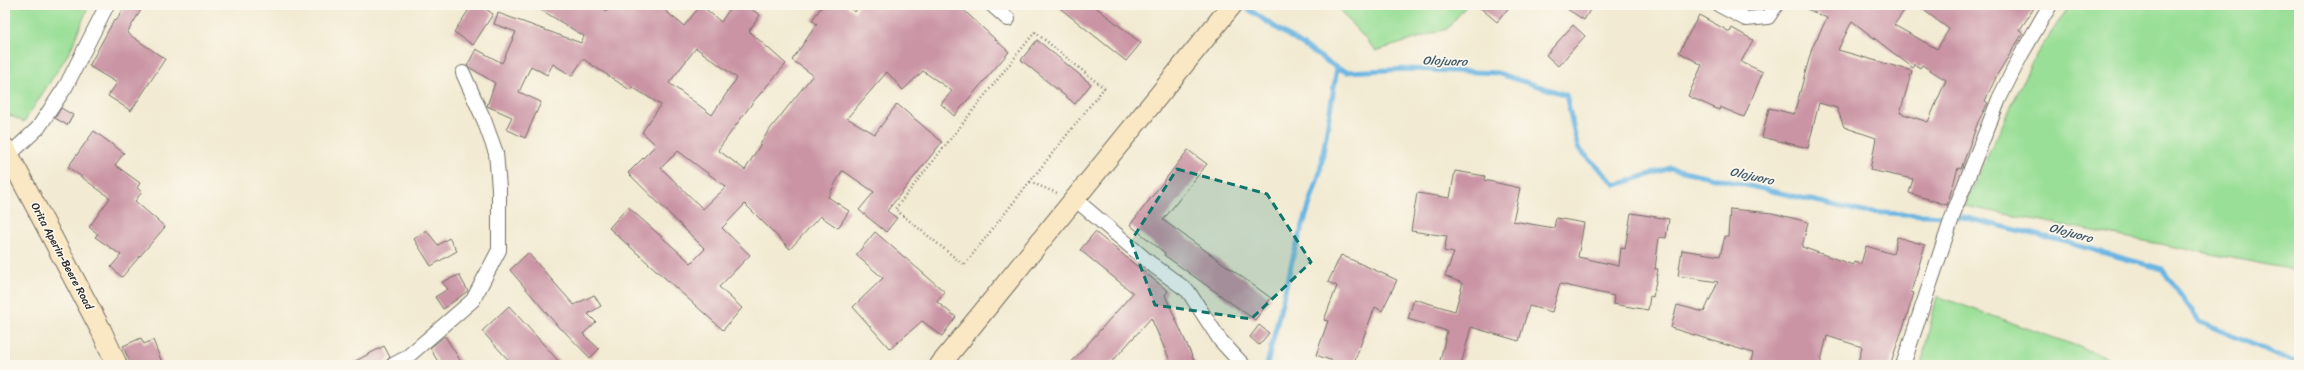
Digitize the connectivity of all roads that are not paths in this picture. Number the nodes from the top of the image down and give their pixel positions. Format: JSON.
{"nodes":[{"id":1,"x":107,"y":5,"type":"edge"},
{"id":2,"x":992,"y":5,"type":"edge"},
{"id":3,"x":1232,"y":5,"type":"edge"},
{"id":4,"x":1719,"y":5,"type":"edge"},
{"id":5,"x":1776,"y":5,"type":"edge"},
{"id":6,"x":2050,"y":5,"type":"edge"},
{"id":7,"x":1008,"y":19,"type":"dead end"},
{"id":8,"x":463,"y":73,"type":"dead end"},
{"id":9,"x":7,"y":152,"type":"edge"},
{"id":10,"x":1076,"y":200,"type":"junction"},
{"id":11,"x":117,"y":365,"type":"edge"},
{"id":12,"x":393,"y":365,"type":"edge"},
{"id":13,"x":940,"y":365,"type":"edge"},
{"id":14,"x":1243,"y":365,"type":"edge"},
{"id":15,"x":1903,"y":365,"type":"edge"}],
"edges":[{"from":1,"to":9,"type":"street"},
{"from":2,"to":7,"type":"street"},
{"from":3,"to":10,"type":"street"},
{"from":4,"to":5,"type":"street"},
{"from":6,"to":15,"type":"street"},
{"from":8,"to":12,"type":"street"},
{"from":9,"to":11,"type":"street","name":"Orita Aperin-Beere Road"},
{"from":10,"to":13,"type":"street"},
{"from":10,"to":14,"type":"street"}]}
